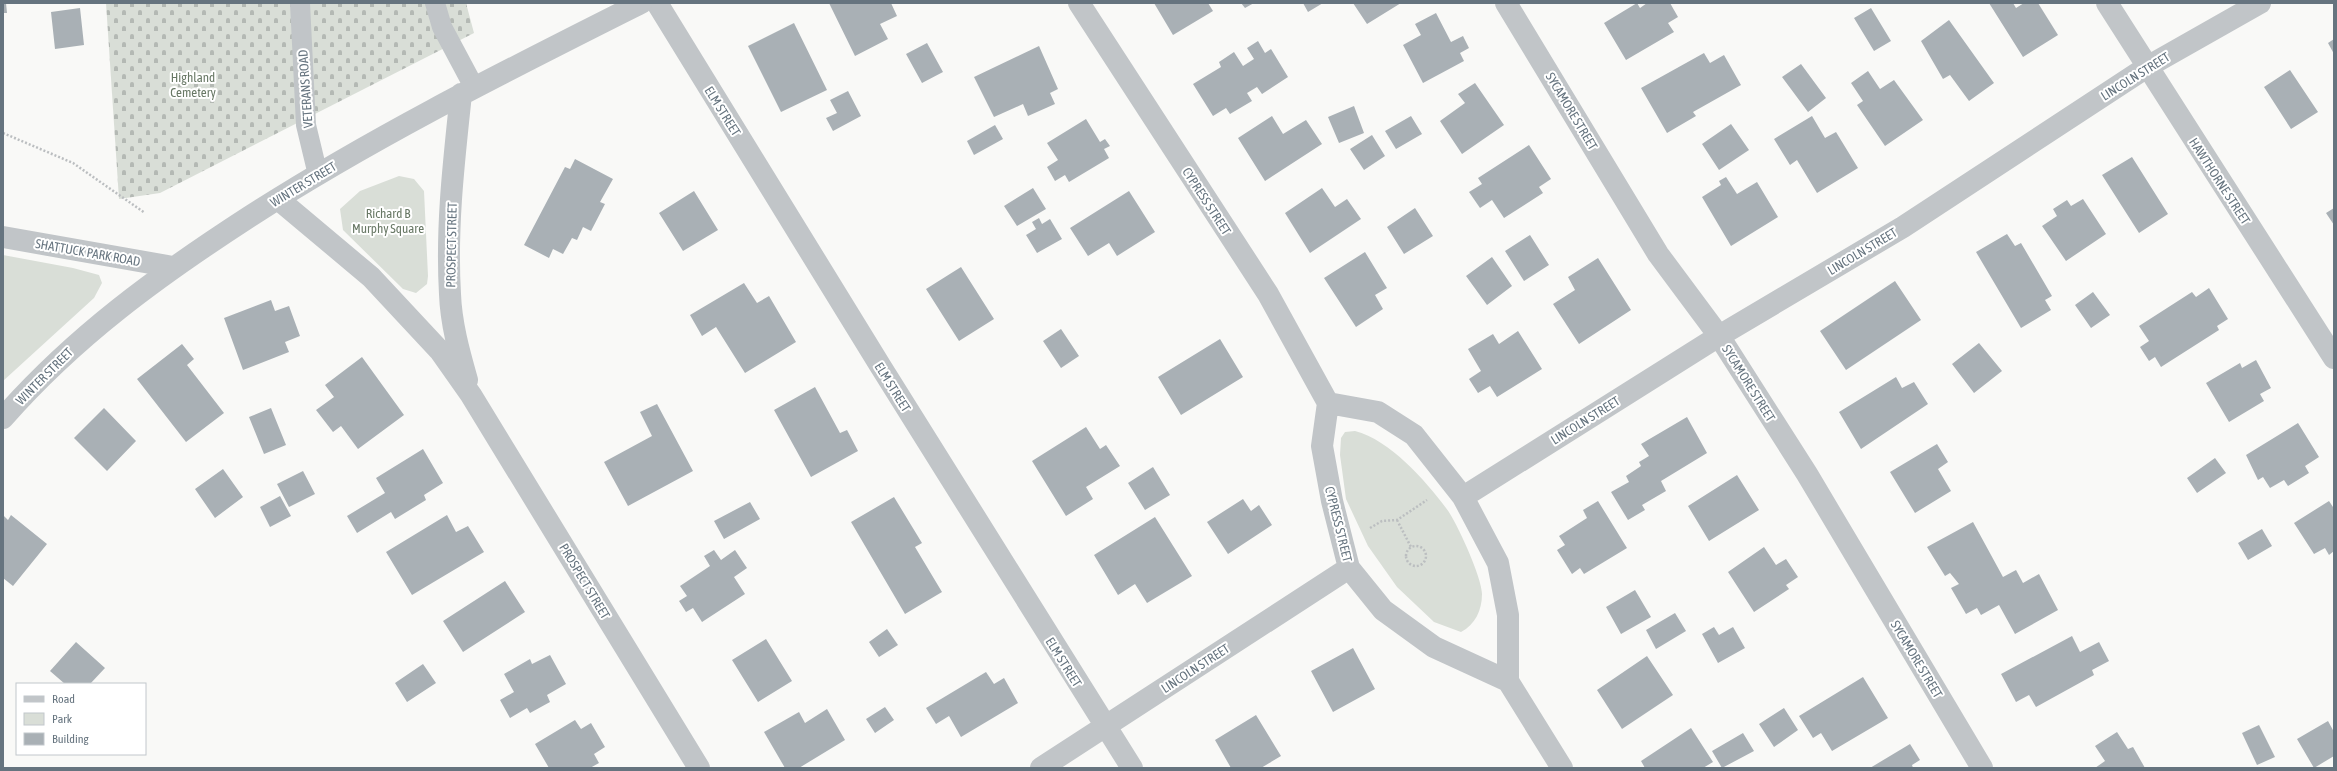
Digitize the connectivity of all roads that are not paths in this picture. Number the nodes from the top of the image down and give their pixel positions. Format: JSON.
{"nodes":[{"id":1,"x":300,"y":3,"type":"edge"},
{"id":2,"x":435,"y":3,"type":"edge"},
{"id":3,"x":641,"y":3,"type":"edge"},
{"id":4,"x":657,"y":3,"type":"edge"},
{"id":5,"x":1079,"y":3,"type":"edge"},
{"id":6,"x":1506,"y":3,"type":"edge"},
{"id":7,"x":2107,"y":3,"type":"edge"},
{"id":8,"x":2260,"y":3,"type":"edge"},
{"id":9,"x":2147,"y":67,"type":"junction"},
{"id":10,"x":467,"y":90,"type":"junction"},
{"id":11,"x":318,"y":175,"type":"junction"},
{"id":12,"x":278,"y":199,"type":"junction"},
{"id":13,"x":3,"y":237,"type":"edge"},
{"id":14,"x":173,"y":267,"type":"junction"},
{"id":15,"x":1719,"y":336,"type":"junction"},
{"id":16,"x":2334,"y":358,"type":"edge"},
{"id":17,"x":471,"y":395,"type":"junction"},
{"id":18,"x":1328,"y":403,"type":"junction"},
{"id":19,"x":3,"y":418,"type":"edge"},
{"id":20,"x":1462,"y":497,"type":"junction"},
{"id":21,"x":1349,"y":568,"type":"junction"},
{"id":22,"x":1508,"y":681,"type":"junction"},
{"id":23,"x":1104,"y":727,"type":"junction"},
{"id":24,"x":699,"y":768,"type":"edge"},
{"id":25,"x":1041,"y":768,"type":"edge"},
{"id":26,"x":1132,"y":768,"type":"edge"},
{"id":27,"x":1562,"y":768,"type":"edge"},
{"id":28,"x":1982,"y":768,"type":"edge"}],
"edges":[{"from":1,"to":11,"type":"lane","name":"VETERANS ROAD"},
{"from":2,"to":10,"type":"lane"},
{"from":3,"to":10,"type":"street","name":"WINTER STREET"},
{"from":4,"to":23,"type":"street","name":"ELM STREET"},
{"from":5,"to":18,"type":"street","name":"CYPRESS STREET"},
{"from":6,"to":15,"type":"street","name":"SYCAMORE STREET"},
{"from":7,"to":9,"type":"street","name":"HAWTHORNE STREET"},
{"from":8,"to":9,"type":"street","name":"LINCOLN STREET"},
{"from":9,"to":15,"type":"street","name":"LINCOLN STREET"},
{"from":9,"to":16,"type":"street","name":"HAWTHORNE STREET"},
{"from":10,"to":11,"type":"street","name":"WINTER STREET"},
{"from":10,"to":17,"type":"street","name":"PROSPECT STREET"},
{"from":11,"to":12,"type":"street","name":"WINTER STREET"},
{"from":12,"to":14,"type":"street","name":"WINTER STREET"},
{"from":12,"to":17,"type":"street","name":"PROSPECT STREET"},
{"from":13,"to":14,"type":"street","name":"SHATTUCK PARK ROAD"},
{"from":14,"to":19,"type":"street","name":"WINTER STREET"},
{"from":15,"to":20,"type":"street","name":"LINCOLN STREET"},
{"from":15,"to":28,"type":"street","name":"SYCAMORE STREET"},
{"from":17,"to":24,"type":"street","name":"PROSPECT STREET"},
{"from":18,"to":20,"type":"street"},
{"from":18,"to":21,"type":"street","name":"CYPRESS STREET"},
{"from":20,"to":22,"type":"street"},
{"from":21,"to":22,"type":"street","name":"CYPRESS STREET"},
{"from":21,"to":23,"type":"street","name":"LINCOLN STREET"},
{"from":22,"to":27,"type":"street"},
{"from":23,"to":25,"type":"street","name":"LINCOLN STREET"},
{"from":23,"to":26,"type":"street","name":"ELM STREET"}]}
